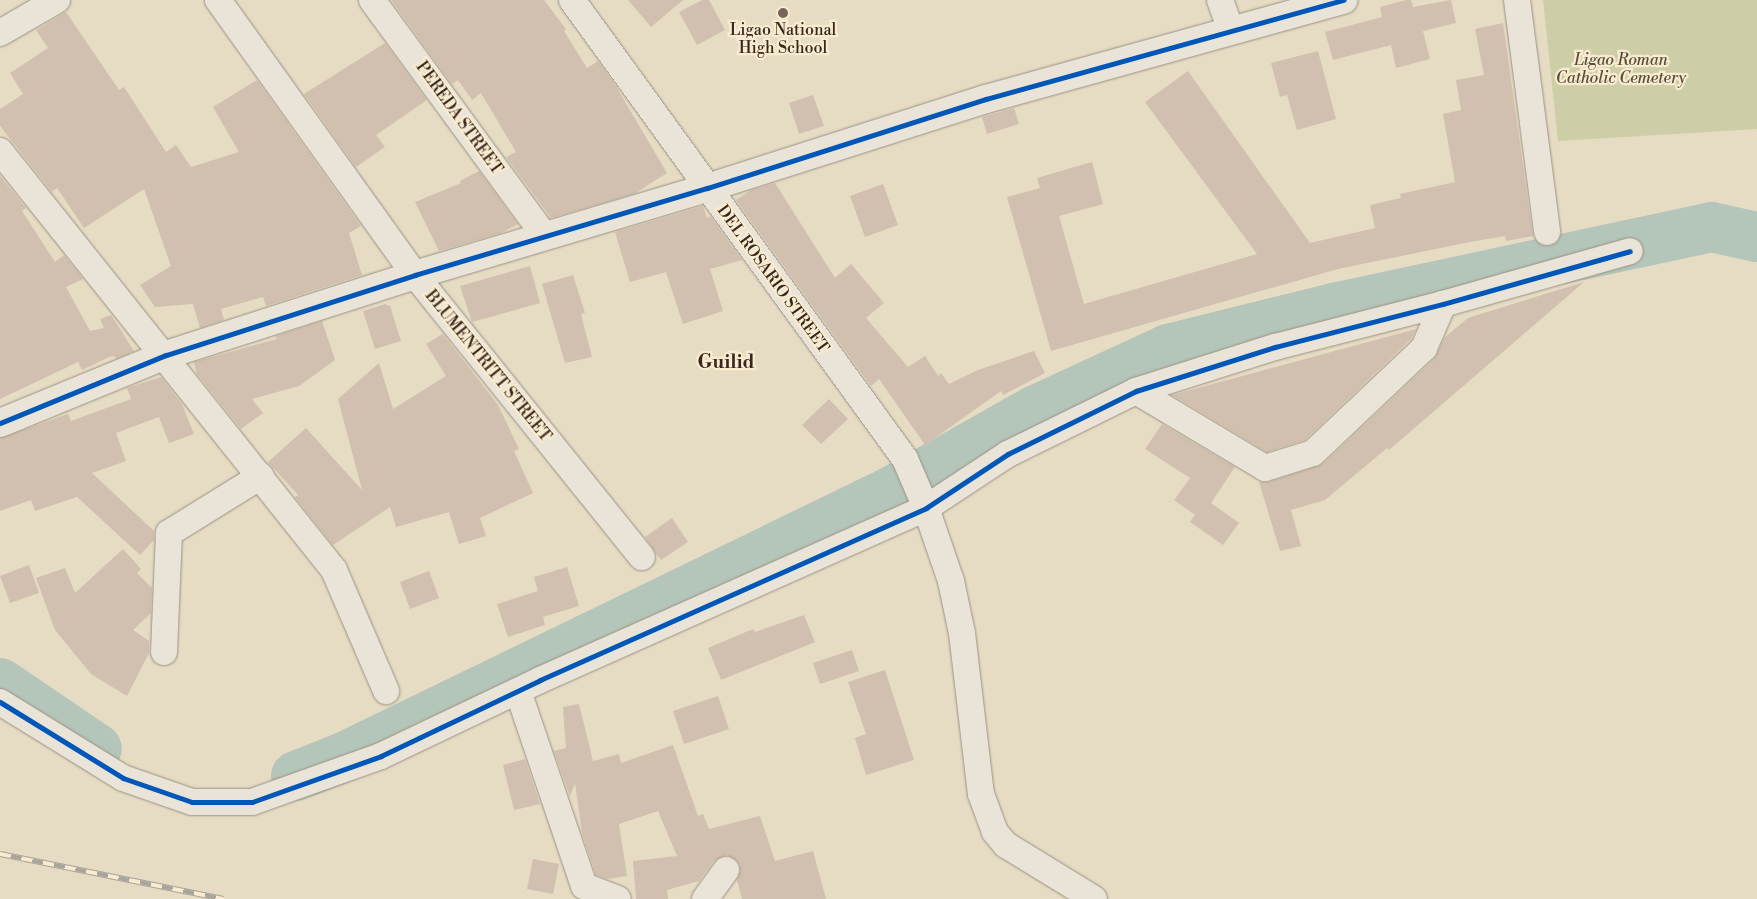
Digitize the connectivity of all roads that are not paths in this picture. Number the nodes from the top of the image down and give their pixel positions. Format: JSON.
{"nodes":[{"id":1,"x":57,"y":0,"type":"edge"},
{"id":2,"x":218,"y":0,"type":"edge"},
{"id":3,"x":372,"y":0,"type":"edge"},
{"id":4,"x":572,"y":0,"type":"edge"},
{"id":5,"x":1220,"y":0,"type":"edge"},
{"id":6,"x":1344,"y":0,"type":"edge"},
{"id":7,"x":1517,"y":0,"type":"edge"},
{"id":8,"x":1231,"y":31,"type":"junction"},
{"id":9,"x":0,"y":33,"type":"edge"},
{"id":10,"x":0,"y":151,"type":"edge"},
{"id":11,"x":707,"y":188,"type":"junction"},
{"id":12,"x":1547,"y":232,"type":"dead end"},
{"id":13,"x":545,"y":236,"type":"junction"},
{"id":14,"x":1630,"y":251,"type":"dead end"},
{"id":15,"x":415,"y":276,"type":"junction"},
{"id":16,"x":1443,"y":304,"type":"junction"},
{"id":17,"x":166,"y":356,"type":"junction"},
{"id":18,"x":1136,"y":391,"type":"junction"},
{"id":19,"x":0,"y":423,"type":"edge"},
{"id":20,"x":261,"y":476,"type":"junction"},
{"id":21,"x":924,"y":504,"type":"junction"},
{"id":22,"x":642,"y":557,"type":"dead end"},
{"id":23,"x":164,"y":652,"type":"dead end"},
{"id":24,"x":386,"y":691,"type":"dead end"},
{"id":25,"x":518,"y":691,"type":"junction"},
{"id":26,"x":0,"y":702,"type":"edge"},
{"id":27,"x":726,"y":870,"type":"dead end"},
{"id":28,"x":618,"y":899,"type":"edge"},
{"id":29,"x":705,"y":899,"type":"edge"},
{"id":30,"x":1094,"y":899,"type":"edge"}],
"edges":[{"from":1,"to":9,"type":"street"},
{"from":2,"to":15,"type":"street","name":"BLUMENTRITT STREET"},
{"from":3,"to":13,"type":"street","name":"PEREDA STREET"},
{"from":4,"to":11,"type":"street","name":"DEL ROSARIO STREET"},
{"from":5,"to":8,"type":"street"},
{"from":6,"to":8,"type":"street"},
{"from":7,"to":12,"type":"street"},
{"from":8,"to":11,"type":"street"},
{"from":10,"to":17,"type":"street"},
{"from":11,"to":13,"type":"street"},
{"from":11,"to":21,"type":"street","name":"DEL ROSARIO STREET"},
{"from":13,"to":15,"type":"street"},
{"from":14,"to":16,"type":"street"},
{"from":15,"to":17,"type":"street"},
{"from":15,"to":22,"type":"street","name":"BLUMENTRITT STREET"},
{"from":16,"to":18,"type":"street"},
{"from":16,"to":18,"type":"street"},
{"from":17,"to":19,"type":"street"},
{"from":17,"to":20,"type":"street"},
{"from":18,"to":21,"type":"street"},
{"from":20,"to":23,"type":"street"},
{"from":20,"to":24,"type":"street"},
{"from":21,"to":25,"type":"street"},
{"from":21,"to":30,"type":"street","name":"DEL ROSARIO STREET"},
{"from":25,"to":26,"type":"street"},
{"from":25,"to":28,"type":"street"},
{"from":27,"to":29,"type":"street"}]}
